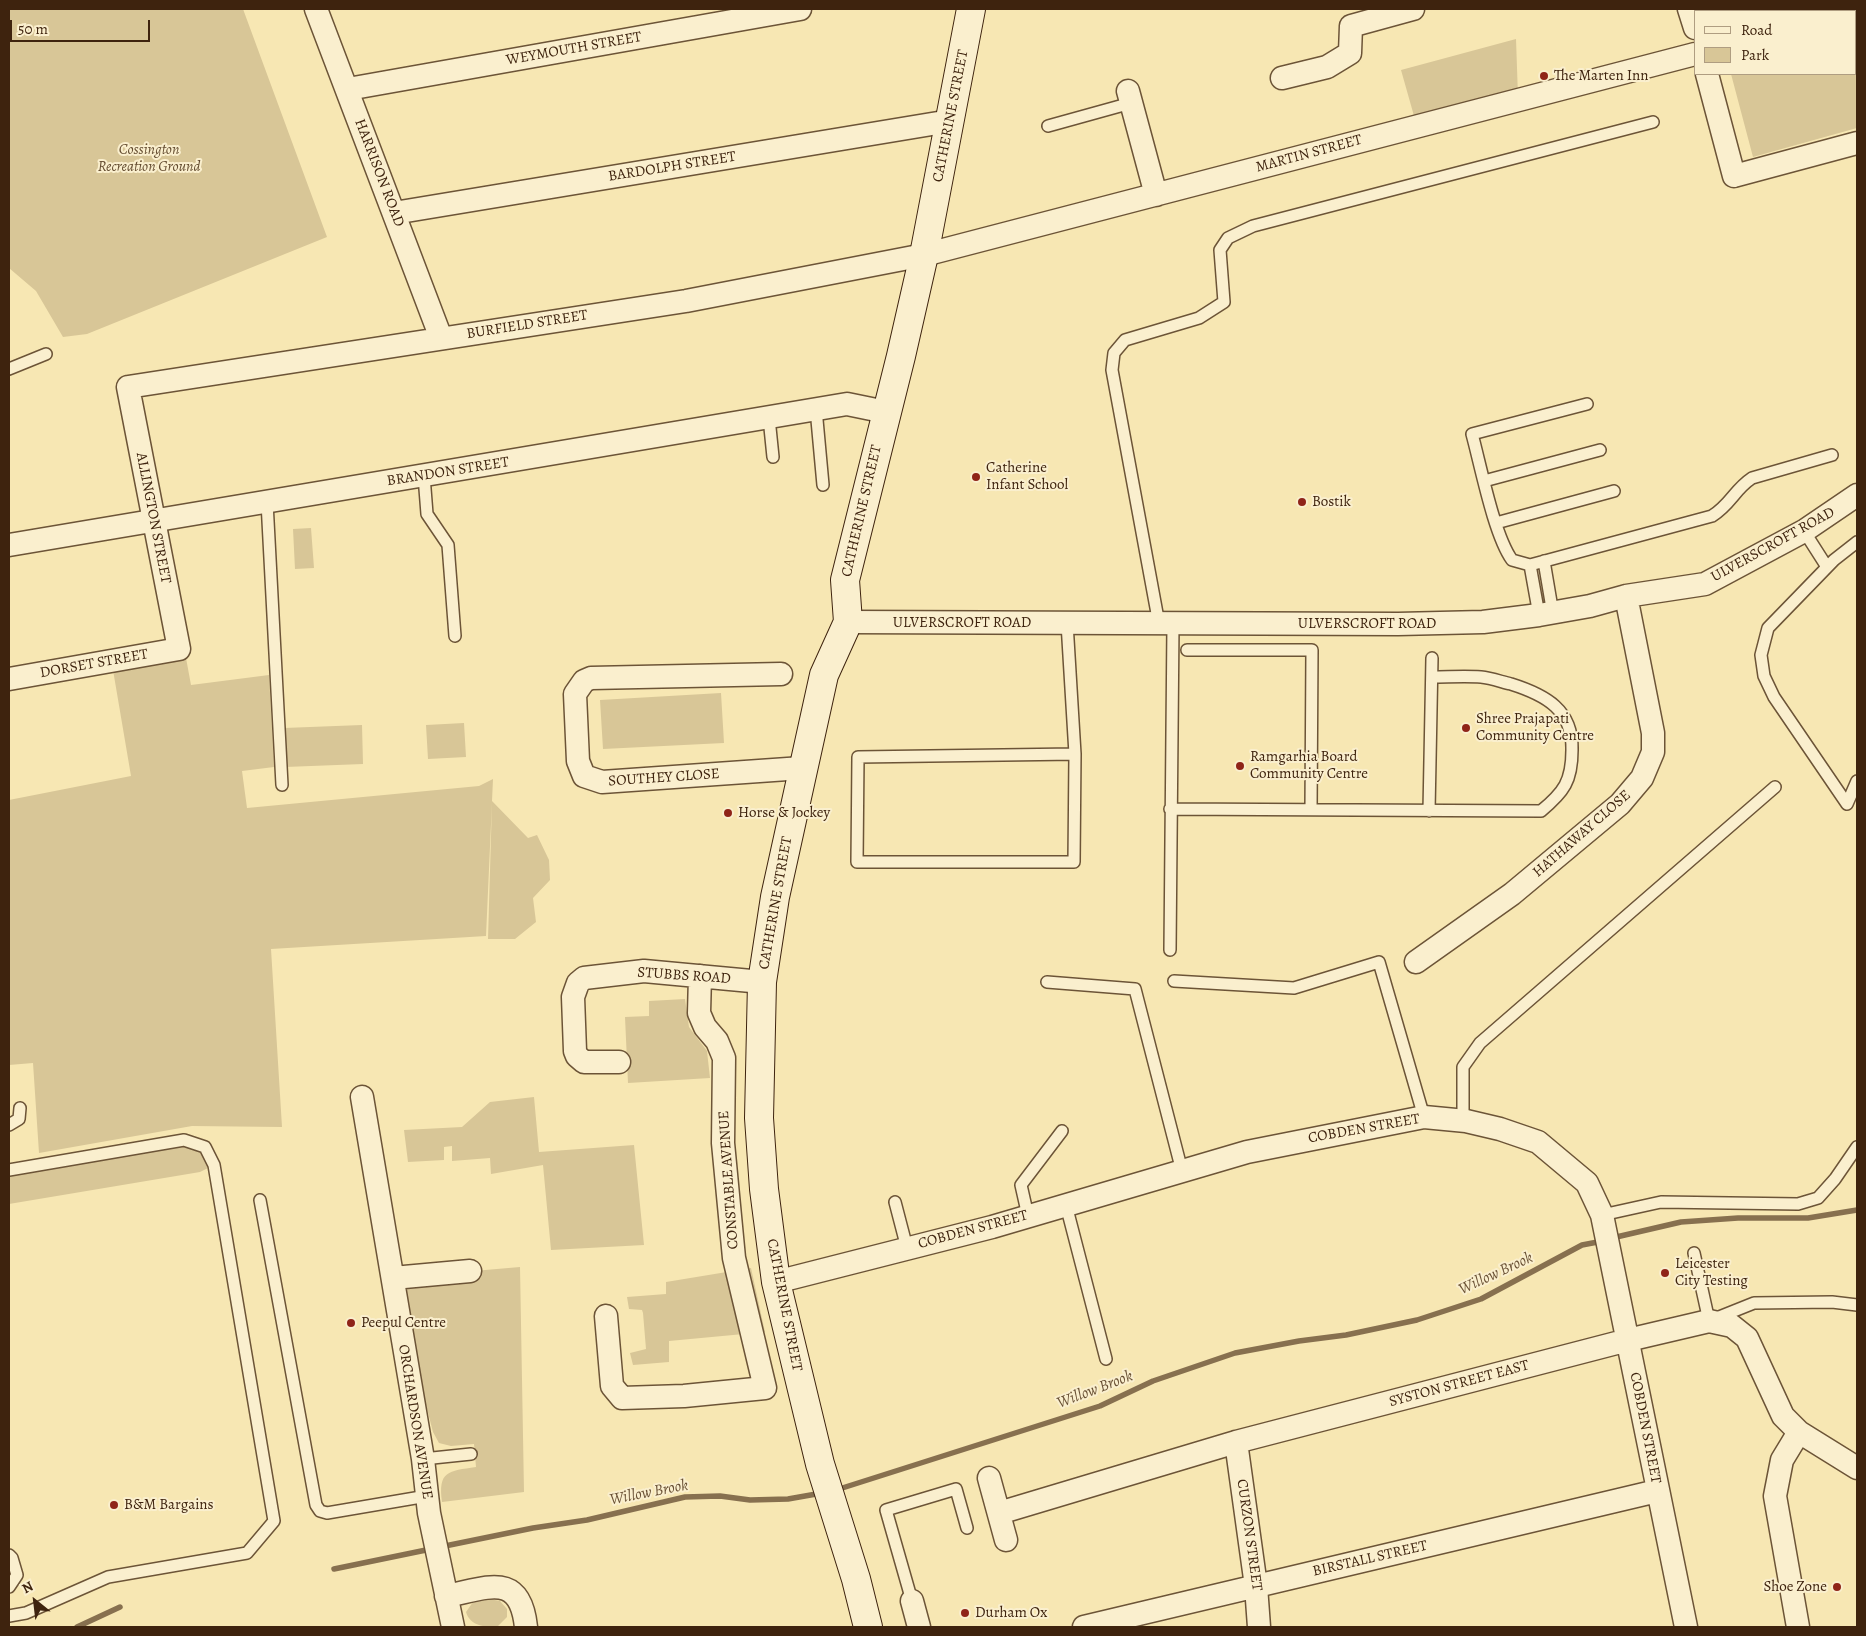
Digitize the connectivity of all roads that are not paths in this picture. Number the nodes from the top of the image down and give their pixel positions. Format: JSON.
{"nodes":[{"id":1,"x":316,"y":9,"type":"edge"},
{"id":2,"x":800,"y":9,"type":"edge"},
{"id":3,"x":971,"y":9,"type":"edge"},
{"id":4,"x":1413,"y":9,"type":"edge"},
{"id":5,"x":1689,"y":9,"type":"edge"},
{"id":6,"x":1694,"y":25,"type":"edge"},
{"id":7,"x":1694,"y":54,"type":"edge"},
{"id":8,"x":1708,"y":75,"type":"edge"},
{"id":9,"x":1282,"y":78,"type":"dead end"},
{"id":10,"x":348,"y":90,"type":"junction"},
{"id":11,"x":1129,"y":97,"type":"joint"},
{"id":12,"x":950,"y":121,"type":"junction"},
{"id":13,"x":1653,"y":122,"type":"dead end"},
{"id":14,"x":1048,"y":126,"type":"dead end"},
{"id":15,"x":1857,"y":143,"type":"edge"},
{"id":16,"x":1156,"y":195,"type":"junction"},
{"id":17,"x":394,"y":213,"type":"junction"},
{"id":18,"x":924,"y":255,"type":"junction"},
{"id":19,"x":441,"y":338,"type":"junction"},
{"id":20,"x":46,"y":354,"type":"dead end"},
{"id":21,"x":9,"y":369,"type":"edge"},
{"id":22,"x":128,"y":387,"type":"joint"},
{"id":23,"x":1587,"y":404,"type":"dead end"},
{"id":24,"x":816,"y":409,"type":"junction"},
{"id":25,"x":886,"y":412,"type":"junction"},
{"id":26,"x":769,"y":418,"type":"junction"},
{"id":27,"x":1600,"y":450,"type":"dead end"},
{"id":28,"x":1832,"y":455,"type":"dead end"},
{"id":29,"x":773,"y":457,"type":"dead end"},
{"id":30,"x":424,"y":476,"type":"junction"},
{"id":31,"x":1484,"y":481,"type":"junction"},
{"id":32,"x":824,"y":485,"type":"dead end"},
{"id":33,"x":1614,"y":491,"type":"dead end"},
{"id":34,"x":1857,"y":495,"type":"edge"},
{"id":35,"x":266,"y":502,"type":"junction"},
{"id":36,"x":153,"y":521,"type":"junction"},
{"id":37,"x":1496,"y":523,"type":"junction"},
{"id":38,"x":1804,"y":531,"type":"junction"},
{"id":39,"x":1857,"y":542,"type":"edge"},
{"id":40,"x":9,"y":545,"type":"edge"},
{"id":41,"x":1544,"y":561,"type":"junction"},
{"id":42,"x":1530,"y":565,"type":"junction"},
{"id":43,"x":1827,"y":567,"type":"junction"},
{"id":44,"x":1626,"y":596,"type":"junction"},
{"id":45,"x":1546,"y":615,"type":"junction"},
{"id":46,"x":848,"y":622,"type":"junction"},
{"id":47,"x":1067,"y":623,"type":"junction"},
{"id":48,"x":1166,"y":624,"type":"junction"},
{"id":49,"x":455,"y":636,"type":"dead end"},
{"id":50,"x":179,"y":649,"type":"joint"},
{"id":51,"x":1187,"y":650,"type":"dead end"},
{"id":52,"x":1432,"y":658,"type":"dead end"},
{"id":53,"x":781,"y":674,"type":"dead end"},
{"id":54,"x":1432,"y":677,"type":"junction"},
{"id":55,"x":9,"y":679,"type":"edge"},
{"id":56,"x":1076,"y":754,"type":"junction"},
{"id":57,"x":802,"y":768,"type":"junction"},
{"id":58,"x":1857,"y":781,"type":"edge"},
{"id":59,"x":282,"y":785,"type":"dead end"},
{"id":60,"x":1775,"y":787,"type":"dead end"},
{"id":61,"x":1170,"y":809,"type":"junction"},
{"id":62,"x":1311,"y":810,"type":"junction"},
{"id":63,"x":1429,"y":811,"type":"junction"},
{"id":64,"x":1170,"y":950,"type":"dead end"},
{"id":65,"x":1416,"y":962,"type":"dead end"},
{"id":66,"x":700,"y":976,"type":"junction"},
{"id":67,"x":1174,"y":981,"type":"dead end"},
{"id":68,"x":762,"y":982,"type":"junction"},
{"id":69,"x":1047,"y":982,"type":"dead end"},
{"id":70,"x":620,"y":1062,"type":"dead end"},
{"id":71,"x":362,"y":1097,"type":"dead end"},
{"id":72,"x":20,"y":1108,"type":"dead end"},
{"id":73,"x":1424,"y":1117,"type":"junction"},
{"id":74,"x":1463,"y":1121,"type":"junction"},
{"id":75,"x":9,"y":1124,"type":"edge"},
{"id":76,"x":1062,"y":1131,"type":"dead end"},
{"id":77,"x":1857,"y":1147,"type":"edge"},
{"id":78,"x":9,"y":1170,"type":"edge"},
{"id":79,"x":1182,"y":1171,"type":"junction"},
{"id":80,"x":260,"y":1200,"type":"dead end"},
{"id":81,"x":895,"y":1202,"type":"dead end"},
{"id":82,"x":1066,"y":1205,"type":"junction"},
{"id":83,"x":1602,"y":1215,"type":"junction"},
{"id":84,"x":1028,"y":1216,"type":"junction"},
{"id":85,"x":907,"y":1248,"type":"junction"},
{"id":86,"x":1694,"y":1253,"type":"dead end"},
{"id":87,"x":470,"y":1271,"type":"dead end"},
{"id":88,"x":393,"y":1278,"type":"junction"},
{"id":89,"x":776,"y":1282,"type":"junction"},
{"id":90,"x":1857,"y":1305,"type":"edge"},
{"id":91,"x":606,"y":1316,"type":"dead end"},
{"id":92,"x":1709,"y":1321,"type":"junction"},
{"id":93,"x":1628,"y":1340,"type":"junction"},
{"id":94,"x":1106,"y":1359,"type":"dead end"},
{"id":95,"x":1799,"y":1432,"type":"junction"},
{"id":96,"x":1236,"y":1442,"type":"junction"},
{"id":97,"x":471,"y":1454,"type":"dead end"},
{"id":98,"x":423,"y":1459,"type":"junction"},
{"id":99,"x":1857,"y":1468,"type":"edge"},
{"id":100,"x":989,"y":1478,"type":"dead end"},
{"id":101,"x":1657,"y":1491,"type":"junction"},
{"id":102,"x":427,"y":1496,"type":"junction"},
{"id":103,"x":999,"y":1513,"type":"junction"},
{"id":104,"x":967,"y":1528,"type":"dead end"},
{"id":105,"x":1006,"y":1540,"type":"dead end"},
{"id":106,"x":9,"y":1555,"type":"edge"},
{"id":107,"x":1256,"y":1586,"type":"junction"},
{"id":108,"x":9,"y":1587,"type":"edge"},
{"id":109,"x":446,"y":1596,"type":"junction"},
{"id":110,"x":912,"y":1601,"type":"joint"},
{"id":111,"x":9,"y":1616,"type":"edge"},
{"id":112,"x":453,"y":1627,"type":"edge"},
{"id":113,"x":526,"y":1627,"type":"edge"},
{"id":114,"x":868,"y":1627,"type":"edge"},
{"id":115,"x":919,"y":1627,"type":"edge"},
{"id":116,"x":1084,"y":1627,"type":"edge"},
{"id":117,"x":1259,"y":1627,"type":"edge"},
{"id":118,"x":1686,"y":1627,"type":"edge"},
{"id":119,"x":1798,"y":1627,"type":"edge"}],
"edges":[{"from":1,"to":10,"type":"street","name":"HARRISON ROAD"},
{"from":2,"to":10,"type":"street","name":"WEYMOUTH STREET"},
{"from":3,"to":12,"type":"street","name":"CATHERINE STREET"},
{"from":4,"to":9,"type":"street"},
{"from":5,"to":6,"type":"street"},
{"from":7,"to":16,"type":"street","name":"MARTIN STREET"},
{"from":8,"to":15,"type":"street"},
{"from":10,"to":17,"type":"street","name":"HARRISON ROAD"},
{"from":11,"to":14,"type":"lane"},
{"from":11,"to":16,"type":"street"},
{"from":12,"to":17,"type":"street","name":"BARDOLPH STREET"},
{"from":12,"to":18,"type":"street","name":"CATHERINE STREET"},
{"from":13,"to":48,"type":"lane"},
{"from":16,"to":18,"type":"street","name":"MARTIN STREET"},
{"from":17,"to":19,"type":"street","name":"HARRISON ROAD"},
{"from":18,"to":19,"type":"street","name":"BURFIELD STREET"},
{"from":18,"to":25,"type":"street","name":"CATHERINE STREET"},
{"from":19,"to":22,"type":"street","name":"BURFIELD STREET"},
{"from":20,"to":21,"type":"lane"},
{"from":22,"to":36,"type":"street","name":"ALLINGTON STREET"},
{"from":23,"to":31,"type":"lane"},
{"from":24,"to":25,"type":"street","name":"BRANDON STREET"},
{"from":24,"to":26,"type":"street","name":"BRANDON STREET"},
{"from":24,"to":32,"type":"lane"},
{"from":25,"to":46,"type":"street","name":"CATHERINE STREET"},
{"from":26,"to":29,"type":"lane"},
{"from":26,"to":30,"type":"street","name":"BRANDON STREET"},
{"from":27,"to":31,"type":"lane"},
{"from":28,"to":41,"type":"lane"},
{"from":30,"to":35,"type":"street","name":"BRANDON STREET"},
{"from":30,"to":49,"type":"lane"},
{"from":31,"to":37,"type":"lane"},
{"from":33,"to":37,"type":"lane"},
{"from":34,"to":38,"type":"street","name":"ULVERSCROFT ROAD"},
{"from":35,"to":36,"type":"street","name":"BRANDON STREET"},
{"from":35,"to":59,"type":"lane"},
{"from":36,"to":40,"type":"street","name":"BRANDON STREET"},
{"from":36,"to":50,"type":"street","name":"ALLINGTON STREET"},
{"from":37,"to":42,"type":"lane"},
{"from":38,"to":43,"type":"lane"},
{"from":38,"to":44,"type":"street","name":"ULVERSCROFT ROAD"},
{"from":39,"to":43,"type":"lane"},
{"from":41,"to":42,"type":"lane"},
{"from":41,"to":45,"type":"lane"},
{"from":42,"to":45,"type":"lane"},
{"from":43,"to":58,"type":"lane"},
{"from":44,"to":45,"type":"street","name":"ULVERSCROFT ROAD"},
{"from":44,"to":65,"type":"street","name":"HATHAWAY CLOSE"},
{"from":45,"to":48,"type":"street","name":"ULVERSCROFT ROAD"},
{"from":46,"to":47,"type":"street","name":"ULVERSCROFT ROAD"},
{"from":46,"to":57,"type":"street","name":"CATHERINE STREET"},
{"from":47,"to":48,"type":"street","name":"ULVERSCROFT ROAD"},
{"from":47,"to":56,"type":"lane"},
{"from":48,"to":61,"type":"lane"},
{"from":50,"to":55,"type":"street","name":"DORSET STREET"},
{"from":51,"to":62,"type":"lane"},
{"from":52,"to":54,"type":"lane"},
{"from":53,"to":57,"type":"street","name":"SOUTHEY CLOSE"},
{"from":54,"to":63,"type":"lane"},
{"from":54,"to":63,"type":"lane"},
{"from":56,"to":56,"type":"lane"},
{"from":57,"to":68,"type":"street","name":"CATHERINE STREET"},
{"from":60,"to":74,"type":"lane"},
{"from":61,"to":62,"type":"lane"},
{"from":61,"to":64,"type":"lane"},
{"from":62,"to":63,"type":"lane"},
{"from":66,"to":68,"type":"street","name":"STUBBS ROAD"},
{"from":66,"to":70,"type":"street","name":"STUBBS ROAD"},
{"from":66,"to":91,"type":"street","name":"CONSTABLE AVENUE"},
{"from":67,"to":73,"type":"lane"},
{"from":68,"to":89,"type":"street","name":"CATHERINE STREET"},
{"from":69,"to":79,"type":"lane"},
{"from":71,"to":88,"type":"street","name":"ORCHARDSON AVENUE"},
{"from":72,"to":75,"type":"lane"},
{"from":73,"to":74,"type":"street","name":"COBDEN STREET"},
{"from":73,"to":79,"type":"street","name":"COBDEN STREET"},
{"from":74,"to":83,"type":"street","name":"COBDEN STREET"},
{"from":76,"to":84,"type":"lane"},
{"from":77,"to":83,"type":"lane"},
{"from":78,"to":111,"type":"lane"},
{"from":79,"to":82,"type":"street","name":"COBDEN STREET"},
{"from":80,"to":102,"type":"lane"},
{"from":81,"to":85,"type":"lane"},
{"from":82,"to":84,"type":"street","name":"COBDEN STREET"},
{"from":82,"to":94,"type":"lane"},
{"from":83,"to":93,"type":"street","name":"COBDEN STREET"},
{"from":84,"to":85,"type":"street","name":"COBDEN STREET"},
{"from":85,"to":89,"type":"street","name":"COBDEN STREET"},
{"from":86,"to":92,"type":"lane"},
{"from":87,"to":88,"type":"street"},
{"from":88,"to":98,"type":"street","name":"ORCHARDSON AVENUE"},
{"from":89,"to":114,"type":"street","name":"CATHERINE STREET"},
{"from":90,"to":92,"type":"lane"},
{"from":92,"to":93,"type":"street","name":"SYSTON STREET EAST"},
{"from":92,"to":95,"type":"street","name":"SYSTON STREET EAST"},
{"from":93,"to":96,"type":"street","name":"SYSTON STREET EAST"},
{"from":93,"to":101,"type":"street","name":"COBDEN STREET"},
{"from":95,"to":99,"type":"street","name":"SYSTON STREET EAST"},
{"from":95,"to":119,"type":"street"},
{"from":96,"to":103,"type":"street","name":"SYSTON STREET EAST"},
{"from":96,"to":107,"type":"street","name":"CURZON STREET"},
{"from":97,"to":98,"type":"lane"},
{"from":98,"to":102,"type":"street","name":"ORCHARDSON AVENUE"},
{"from":100,"to":103,"type":"street"},
{"from":101,"to":107,"type":"street","name":"BIRSTALL STREET"},
{"from":101,"to":118,"type":"street","name":"COBDEN STREET"},
{"from":102,"to":109,"type":"street","name":"ORCHARDSON AVENUE"},
{"from":103,"to":105,"type":"street"},
{"from":104,"to":110,"type":"lane"},
{"from":106,"to":108,"type":"lane"},
{"from":107,"to":116,"type":"street","name":"BIRSTALL STREET"},
{"from":107,"to":117,"type":"street","name":"CURZON STREET"},
{"from":109,"to":112,"type":"street","name":"ORCHARDSON AVENUE"},
{"from":109,"to":113,"type":"street"},
{"from":110,"to":115,"type":"street"}]}
